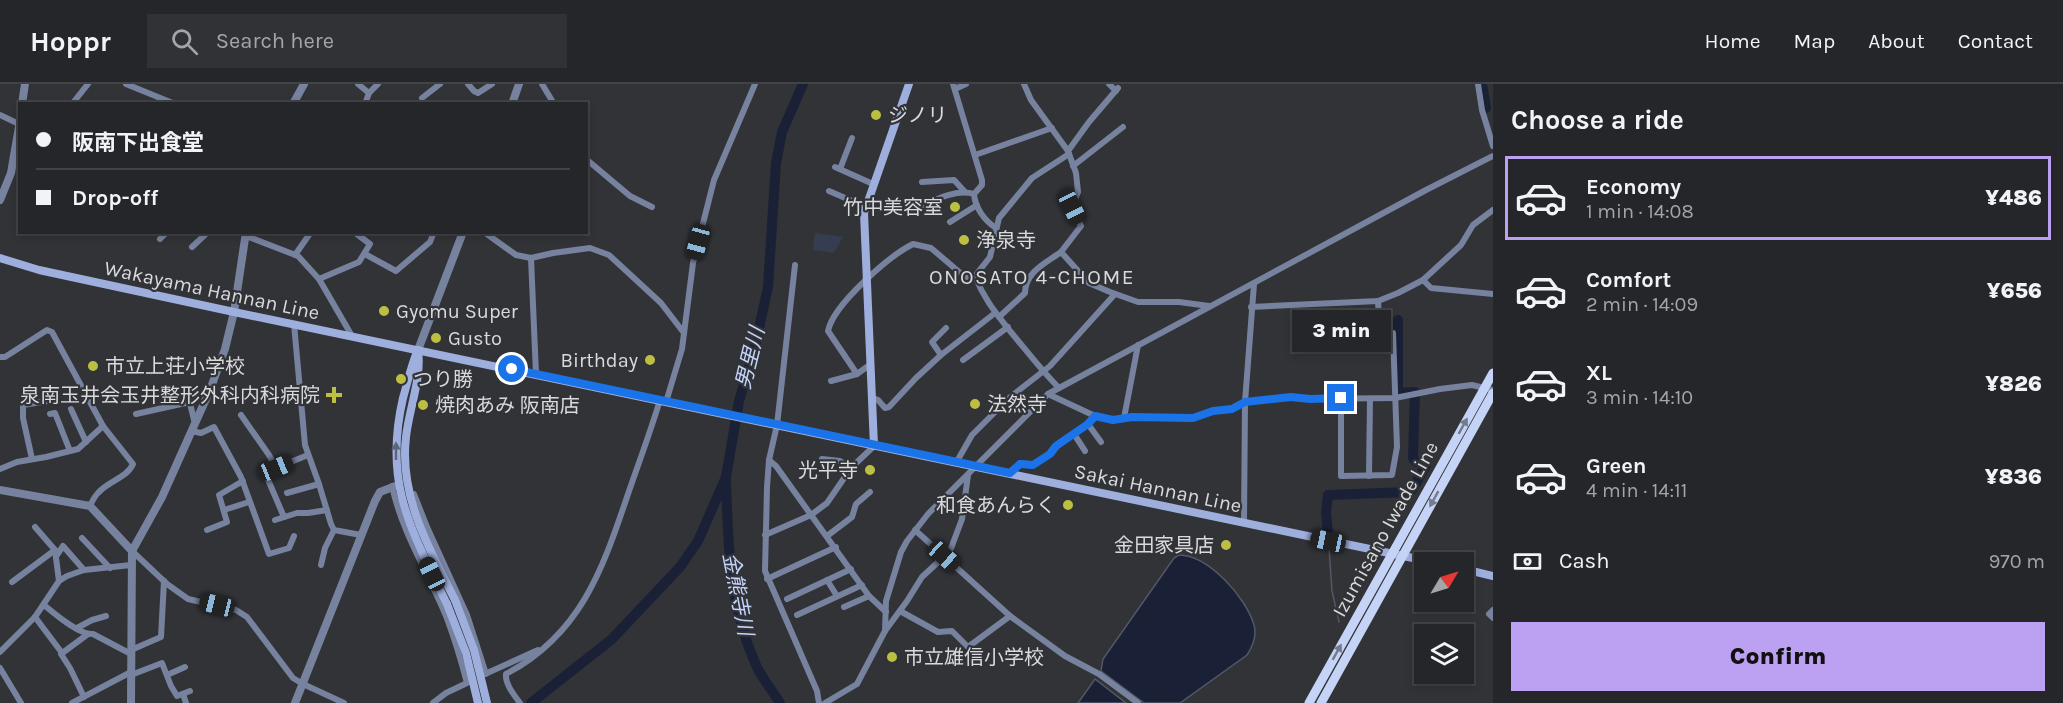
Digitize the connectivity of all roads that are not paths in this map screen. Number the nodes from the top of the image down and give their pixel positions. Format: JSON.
{"nodes":[{"id":1,"x":25,"y":84,"type":"edge"},
{"id":2,"x":88,"y":84,"type":"edge"},
{"id":3,"x":126,"y":84,"type":"edge"},
{"id":4,"x":304,"y":84,"type":"edge"},
{"id":5,"x":358,"y":84,"type":"edge"},
{"id":6,"x":378,"y":84,"type":"edge"},
{"id":7,"x":440,"y":84,"type":"edge"},
{"id":8,"x":468,"y":84,"type":"edge"},
{"id":9,"x":492,"y":84,"type":"edge"},
{"id":10,"x":519,"y":84,"type":"edge"},
{"id":11,"x":542,"y":84,"type":"edge"},
{"id":12,"x":755,"y":84,"type":"edge"},
{"id":13,"x":909,"y":84,"type":"edge"},
{"id":14,"x":966,"y":84,"type":"edge"},
{"id":15,"x":1024,"y":84,"type":"edge"},
{"id":16,"x":1109,"y":84,"type":"edge"},
{"id":17,"x":1478,"y":84,"type":"edge"},
{"id":18,"x":954,"y":86,"type":"edge"},
{"id":19,"x":369,"y":93,"type":"junction"},
{"id":20,"x":158,"y":97,"type":"junction"},
{"id":21,"x":422,"y":99,"type":"dead end"},
{"id":22,"x":22,"y":102,"type":"edge"},
{"id":23,"x":74,"y":102,"type":"edge"},
{"id":24,"x":154,"y":102,"type":"edge"},
{"id":25,"x":170,"y":102,"type":"edge"},
{"id":26,"x":294,"y":102,"type":"edge"},
{"id":27,"x":366,"y":102,"type":"edge"},
{"id":28,"x":513,"y":102,"type":"edge"},
{"id":29,"x":553,"y":102,"type":"edge"},
{"id":30,"x":0,"y":115,"type":"edge"},
{"id":31,"x":18,"y":123,"type":"edge"},
{"id":32,"x":1123,"y":127,"type":"dead end"},
{"id":33,"x":1052,"y":128,"type":"junction"},
{"id":34,"x":852,"y":138,"type":"dead end"},
{"id":35,"x":18,"y":143,"type":"edge"},
{"id":36,"x":1493,"y":146,"type":"edge"},
{"id":37,"x":1068,"y":153,"type":"junction"},
{"id":38,"x":975,"y":155,"type":"junction"},
{"id":39,"x":1493,"y":156,"type":"edge"},
{"id":40,"x":588,"y":161,"type":"edge"},
{"id":41,"x":1073,"y":166,"type":"junction"},
{"id":42,"x":922,"y":182,"type":"dead end"},
{"id":43,"x":873,"y":184,"type":"junction"},
{"id":44,"x":829,"y":191,"type":"dead end"},
{"id":45,"x":965,"y":192,"type":"junction"},
{"id":46,"x":974,"y":194,"type":"junction"},
{"id":47,"x":0,"y":200,"type":"edge"},
{"id":48,"x":977,"y":205,"type":"junction"},
{"id":49,"x":652,"y":207,"type":"dead end"},
{"id":50,"x":866,"y":207,"type":"junction"},
{"id":51,"x":914,"y":209,"type":"dead end"},
{"id":52,"x":1493,"y":210,"type":"edge"},
{"id":53,"x":950,"y":222,"type":"dead end"},
{"id":54,"x":996,"y":228,"type":"junction"},
{"id":55,"x":165,"y":234,"type":"edge"},
{"id":56,"x":206,"y":234,"type":"edge"},
{"id":57,"x":246,"y":234,"type":"edge"},
{"id":58,"x":310,"y":234,"type":"edge"},
{"id":59,"x":357,"y":234,"type":"edge"},
{"id":60,"x":434,"y":234,"type":"edge"},
{"id":61,"x":462,"y":234,"type":"edge"},
{"id":62,"x":487,"y":234,"type":"edge"},
{"id":63,"x":160,"y":239,"type":"dead end"},
{"id":64,"x":192,"y":246,"type":"dead end"},
{"id":65,"x":1061,"y":252,"type":"junction"},
{"id":66,"x":365,"y":254,"type":"junction"},
{"id":67,"x":296,"y":255,"type":"junction"},
{"id":68,"x":0,"y":258,"type":"edge"},
{"id":69,"x":531,"y":258,"type":"junction"},
{"id":70,"x":795,"y":265,"type":"dead end"},
{"id":71,"x":975,"y":276,"type":"junction"},
{"id":72,"x":867,"y":278,"type":"junction"},
{"id":73,"x":319,"y":279,"type":"junction"},
{"id":74,"x":1423,"y":280,"type":"junction"},
{"id":75,"x":1254,"y":284,"type":"junction"},
{"id":76,"x":1114,"y":294,"type":"junction"},
{"id":77,"x":1493,"y":294,"type":"edge"},
{"id":78,"x":1378,"y":301,"type":"junction"},
{"id":79,"x":1211,"y":306,"type":"junction"},
{"id":80,"x":1251,"y":307,"type":"junction"},
{"id":81,"x":234,"y":312,"type":"junction"},
{"id":82,"x":997,"y":315,"type":"junction"},
{"id":83,"x":294,"y":324,"type":"junction"},
{"id":84,"x":1008,"y":327,"type":"junction"},
{"id":85,"x":946,"y":328,"type":"dead end"},
{"id":86,"x":684,"y":333,"type":"junction"},
{"id":87,"x":352,"y":336,"type":"junction"},
{"id":88,"x":1138,"y":345,"type":"junction"},
{"id":89,"x":418,"y":350,"type":"junction"},
{"id":90,"x":940,"y":355,"type":"junction"},
{"id":91,"x":0,"y":357,"type":"edge"},
{"id":92,"x":963,"y":360,"type":"dead end"},
{"id":93,"x":871,"y":364,"type":"junction"},
{"id":94,"x":1042,"y":371,"type":"junction"},
{"id":95,"x":1493,"y":373,"type":"edge"},
{"id":96,"x":536,"y":374,"type":"junction"},
{"id":97,"x":856,"y":374,"type":"junction"},
{"id":98,"x":831,"y":381,"type":"dead end"},
{"id":99,"x":1059,"y":388,"type":"junction"},
{"id":100,"x":1490,"y":390,"type":"edge"},
{"id":101,"x":187,"y":392,"type":"dead end"},
{"id":102,"x":1048,"y":394,"type":"junction"},
{"id":103,"x":873,"y":398,"type":"junction"},
{"id":104,"x":1341,"y":398,"type":"junction"},
{"id":105,"x":1395,"y":398,"type":"junction"},
{"id":106,"x":1370,"y":399,"type":"junction"},
{"id":107,"x":48,"y":400,"type":"dead end"},
{"id":108,"x":190,"y":402,"type":"junction"},
{"id":109,"x":666,"y":402,"type":"junction"},
{"id":110,"x":1245,"y":402,"type":"junction"},
{"id":111,"x":71,"y":409,"type":"dead end"},
{"id":112,"x":50,"y":414,"type":"dead end"},
{"id":113,"x":136,"y":414,"type":"dead end"},
{"id":114,"x":241,"y":415,"type":"dead end"},
{"id":115,"x":1095,"y":416,"type":"junction"},
{"id":116,"x":1124,"y":418,"type":"junction"},
{"id":117,"x":773,"y":424,"type":"junction"},
{"id":118,"x":1088,"y":424,"type":"junction"},
{"id":119,"x":103,"y":426,"type":"junction"},
{"id":120,"x":193,"y":427,"type":"junction"},
{"id":121,"x":1074,"y":434,"type":"junction"},
{"id":122,"x":86,"y":442,"type":"junction"},
{"id":123,"x":1101,"y":442,"type":"dead end"},
{"id":124,"x":874,"y":446,"type":"junction"},
{"id":125,"x":70,"y":451,"type":"junction"},
{"id":126,"x":1085,"y":451,"type":"dead end"},
{"id":127,"x":308,"y":455,"type":"junction"},
{"id":128,"x":33,"y":459,"type":"junction"},
{"id":129,"x":822,"y":459,"type":"dead end"},
{"id":130,"x":770,"y":460,"type":"junction"},
{"id":131,"x":956,"y":462,"type":"junction"},
{"id":132,"x":976,"y":466,"type":"junction"},
{"id":133,"x":276,"y":468,"type":"junction"},
{"id":134,"x":851,"y":468,"type":"junction"},
{"id":135,"x":0,"y":470,"type":"edge"},
{"id":136,"x":406,"y":471,"type":"junction"},
{"id":137,"x":1010,"y":473,"type":"junction"},
{"id":138,"x":968,"y":475,"type":"junction"},
{"id":139,"x":1369,"y":476,"type":"junction"},
{"id":140,"x":243,"y":481,"type":"junction"},
{"id":141,"x":319,"y":484,"type":"junction"},
{"id":142,"x":395,"y":486,"type":"junction"},
{"id":143,"x":0,"y":490,"type":"edge"},
{"id":144,"x":870,"y":492,"type":"dead end"},
{"id":145,"x":287,"y":493,"type":"dead end"},
{"id":146,"x":249,"y":502,"type":"junction"},
{"id":147,"x":90,"y":507,"type":"junction"},
{"id":148,"x":224,"y":510,"type":"junction"},
{"id":149,"x":327,"y":510,"type":"junction"},
{"id":150,"x":811,"y":515,"type":"junction"},
{"id":151,"x":284,"y":517,"type":"junction"},
{"id":152,"x":275,"y":520,"type":"dead end"},
{"id":153,"x":1244,"y":522,"type":"junction"},
{"id":154,"x":35,"y":527,"type":"dead end"},
{"id":155,"x":207,"y":530,"type":"dead end"},
{"id":156,"x":334,"y":530,"type":"junction"},
{"id":157,"x":915,"y":530,"type":"junction"},
{"id":158,"x":361,"y":535,"type":"junction"},
{"id":159,"x":765,"y":535,"type":"junction"},
{"id":160,"x":294,"y":536,"type":"dead end"},
{"id":161,"x":827,"y":536,"type":"junction"},
{"id":162,"x":82,"y":538,"type":"dead end"},
{"id":163,"x":836,"y":548,"type":"junction"},
{"id":164,"x":132,"y":551,"type":"junction"},
{"id":165,"x":56,"y":552,"type":"junction"},
{"id":166,"x":1391,"y":555,"type":"junction"},
{"id":167,"x":944,"y":556,"type":"junction"},
{"id":168,"x":1403,"y":556,"type":"junction"},
{"id":169,"x":1414,"y":558,"type":"edge"},
{"id":170,"x":131,"y":565,"type":"junction"},
{"id":171,"x":321,"y":565,"type":"dead end"},
{"id":172,"x":110,"y":568,"type":"junction"},
{"id":173,"x":851,"y":569,"type":"junction"},
{"id":174,"x":84,"y":570,"type":"junction"},
{"id":175,"x":1474,"y":571,"type":"edge"},
{"id":176,"x":1493,"y":576,"type":"edge"},
{"id":177,"x":767,"y":579,"type":"junction"},
{"id":178,"x":827,"y":580,"type":"junction"},
{"id":179,"x":59,"y":581,"type":"junction"},
{"id":180,"x":164,"y":581,"type":"junction"},
{"id":181,"x":12,"y":582,"type":"dead end"},
{"id":182,"x":862,"y":585,"type":"junction"},
{"id":183,"x":837,"y":596,"type":"junction"},
{"id":184,"x":869,"y":596,"type":"junction"},
{"id":185,"x":787,"y":599,"type":"dead end"},
{"id":186,"x":451,"y":602,"type":"junction"},
{"id":187,"x":44,"y":605,"type":"junction"},
{"id":188,"x":844,"y":607,"type":"dead end"},
{"id":189,"x":1493,"y":610,"type":"edge"},
{"id":190,"x":900,"y":611,"type":"junction"},
{"id":191,"x":885,"y":612,"type":"junction"},
{"id":192,"x":797,"y":615,"type":"dead end"},
{"id":193,"x":106,"y":616,"type":"dead end"},
{"id":194,"x":1010,"y":616,"type":"junction"},
{"id":195,"x":35,"y":617,"type":"junction"},
{"id":196,"x":1493,"y":618,"type":"edge"},
{"id":197,"x":77,"y":628,"type":"junction"},
{"id":198,"x":885,"y":631,"type":"junction"},
{"id":199,"x":88,"y":634,"type":"junction"},
{"id":200,"x":968,"y":646,"type":"junction"},
{"id":201,"x":544,"y":647,"type":"junction"},
{"id":202,"x":1,"y":649,"type":"edge"},
{"id":203,"x":131,"y":652,"type":"junction"},
{"id":204,"x":62,"y":653,"type":"junction"},
{"id":205,"x":977,"y":659,"type":"dead end"},
{"id":206,"x":185,"y":667,"type":"dead end"},
{"id":207,"x":0,"y":668,"type":"edge"},
{"id":208,"x":131,"y":673,"type":"junction"},
{"id":209,"x":486,"y":674,"type":"junction"},
{"id":210,"x":167,"y":675,"type":"junction"},
{"id":211,"x":466,"y":683,"type":"junction"},
{"id":212,"x":303,"y":684,"type":"junction"},
{"id":213,"x":190,"y":691,"type":"dead end"},
{"id":214,"x":183,"y":694,"type":"junction"},
{"id":215,"x":84,"y":696,"type":"junction"},
{"id":216,"x":21,"y":703,"type":"edge"},
{"id":217,"x":72,"y":703,"type":"edge"},
{"id":218,"x":131,"y":703,"type":"edge"},
{"id":219,"x":186,"y":703,"type":"edge"},
{"id":220,"x":296,"y":703,"type":"edge"},
{"id":221,"x":344,"y":703,"type":"edge"},
{"id":222,"x":434,"y":703,"type":"edge"},
{"id":223,"x":478,"y":703,"type":"edge"},
{"id":224,"x":487,"y":703,"type":"edge"},
{"id":225,"x":520,"y":703,"type":"edge"},
{"id":226,"x":819,"y":703,"type":"edge"},
{"id":227,"x":825,"y":703,"type":"edge"},
{"id":228,"x":1138,"y":703,"type":"edge"},
{"id":229,"x":1309,"y":703,"type":"edge"},
{"id":230,"x":1321,"y":703,"type":"edge"}],
"edges":[{"from":1,"to":22,"type":"street"},
{"from":2,"to":23,"type":"street"},
{"from":3,"to":20,"type":"street"},
{"from":4,"to":26,"type":"street"},
{"from":5,"to":19,"type":"street"},
{"from":6,"to":19,"type":"street"},
{"from":7,"to":21,"type":"street"},
{"from":8,"to":9,"type":"street"},
{"from":10,"to":28,"type":"street"},
{"from":11,"to":29,"type":"street"},
{"from":12,"to":86,"type":"street"},
{"from":13,"to":43,"type":"main road"},
{"from":14,"to":18,"type":"street"},
{"from":15,"to":33,"type":"street"},
{"from":16,"to":37,"type":"street"},
{"from":17,"to":36,"type":"street"},
{"from":18,"to":38,"type":"street"},
{"from":19,"to":27,"type":"street"},
{"from":20,"to":24,"type":"street"},
{"from":20,"to":25,"type":"street"},
{"from":30,"to":31,"type":"street"},
{"from":32,"to":41,"type":"street"},
{"from":33,"to":37,"type":"street"},
{"from":33,"to":38,"type":"street"},
{"from":34,"to":43,"type":"street"},
{"from":35,"to":47,"type":"street"},
{"from":37,"to":41,"type":"street"},
{"from":37,"to":54,"type":"street"},
{"from":38,"to":46,"type":"street"},
{"from":39,"to":75,"type":"street"},
{"from":40,"to":49,"type":"street"},
{"from":41,"to":65,"type":"street"},
{"from":42,"to":45,"type":"street"},
{"from":43,"to":50,"type":"main road"},
{"from":44,"to":50,"type":"street"},
{"from":45,"to":46,"type":"street"},
{"from":45,"to":51,"type":"street"},
{"from":46,"to":48,"type":"street"},
{"from":48,"to":53,"type":"street"},
{"from":48,"to":54,"type":"street"},
{"from":50,"to":72,"type":"main road"},
{"from":52,"to":74,"type":"street"},
{"from":54,"to":71,"type":"street"},
{"from":55,"to":63,"type":"street"},
{"from":56,"to":64,"type":"street"},
{"from":57,"to":67,"type":"street"},
{"from":57,"to":81,"type":"street"},
{"from":58,"to":67,"type":"street"},
{"from":59,"to":66,"type":"street"},
{"from":60,"to":66,"type":"street"},
{"from":61,"to":89,"type":"street"},
{"from":62,"to":69,"type":"street"},
{"from":65,"to":76,"type":"street"},
{"from":65,"to":82,"type":"street"},
{"from":66,"to":73,"type":"street"},
{"from":67,"to":73,"type":"street"},
{"from":68,"to":81,"type":"main road","name":"Wakayama Hannan Line"},
{"from":69,"to":86,"type":"street"},
{"from":69,"to":96,"type":"street"},
{"from":70,"to":117,"type":"street"},
{"from":71,"to":72,"type":"street"},
{"from":71,"to":82,"type":"street"},
{"from":72,"to":93,"type":"main road"},
{"from":72,"to":97,"type":"street"},
{"from":73,"to":87,"type":"street"},
{"from":74,"to":77,"type":"street"},
{"from":74,"to":78,"type":"street"},
{"from":75,"to":79,"type":"street"},
{"from":75,"to":80,"type":"street"},
{"from":76,"to":79,"type":"street"},
{"from":76,"to":94,"type":"street"},
{"from":78,"to":80,"type":"street"},
{"from":78,"to":105,"type":"street"},
{"from":79,"to":88,"type":"street"},
{"from":80,"to":110,"type":"street"},
{"from":81,"to":83,"type":"main road","name":"Wakayama Hannan Line"},
{"from":81,"to":120,"type":"street"},
{"from":82,"to":84,"type":"street"},
{"from":82,"to":90,"type":"street"},
{"from":83,"to":87,"type":"main road","name":"Wakayama Hannan Line"},
{"from":83,"to":127,"type":"street"},
{"from":84,"to":92,"type":"street"},
{"from":84,"to":94,"type":"street"},
{"from":85,"to":90,"type":"street"},
{"from":86,"to":109,"type":"street"},
{"from":87,"to":89,"type":"main road","name":"Wakayama Hannan Line"},
{"from":88,"to":99,"type":"street"},
{"from":88,"to":116,"type":"street"},
{"from":89,"to":96,"type":"main road","name":"Sakai Hannan Line"},
{"from":89,"to":136,"type":"main road"},
{"from":142,"to":89,"type":"main road","one_way":true},
{"from":90,"to":103,"type":"street"},
{"from":91,"to":119,"type":"street"},
{"from":93,"to":97,"type":"street"},
{"from":93,"to":103,"type":"main road"},
{"from":94,"to":99,"type":"street"},
{"from":94,"to":131,"type":"street"},
{"from":95,"to":100,"type":"main road","name":"Izumisano Iwade Line"},
{"from":96,"to":109,"type":"main road","name":"Sakai Hannan Line"},
{"from":97,"to":98,"type":"street"},
{"from":99,"to":102,"type":"street"},
{"from":100,"to":105,"type":"street"},
{"from":166,"to":100,"type":"main road","name":"Izumisano Iwade Line","one_way":true},
{"from":100,"to":168,"type":"main road","name":"Izumisano Iwade Line","one_way":true},
{"from":101,"to":108,"type":"street"},
{"from":102,"to":115,"type":"street"},
{"from":102,"to":132,"type":"street"},
{"from":103,"to":124,"type":"main road"},
{"from":104,"to":106,"type":"street"},
{"from":104,"to":110,"type":"street"},
{"from":104,"to":139,"type":"street"},
{"from":105,"to":106,"type":"street"},
{"from":105,"to":139,"type":"street"},
{"from":106,"to":139,"type":"street"},
{"from":107,"to":128,"type":"street"},
{"from":108,"to":113,"type":"street"},
{"from":108,"to":120,"type":"street"},
{"from":109,"to":117,"type":"main road","name":"Sakai Hannan Line"},
{"from":109,"to":201,"type":"street"},
{"from":110,"to":116,"type":"street"},
{"from":110,"to":153,"type":"street"},
{"from":111,"to":122,"type":"street"},
{"from":112,"to":125,"type":"street"},
{"from":114,"to":133,"type":"street"},
{"from":115,"to":116,"type":"street"},
{"from":115,"to":118,"type":"street"},
{"from":117,"to":124,"type":"main road","name":"Sakai Hannan Line"},
{"from":117,"to":130,"type":"street"},
{"from":118,"to":121,"type":"street"},
{"from":118,"to":123,"type":"street"},
{"from":119,"to":122,"type":"street"},
{"from":119,"to":147,"type":"street"},
{"from":120,"to":140,"type":"street"},
{"from":120,"to":164,"type":"street"},
{"from":121,"to":126,"type":"street"},
{"from":121,"to":137,"type":"street"},
{"from":122,"to":125,"type":"street"},
{"from":124,"to":131,"type":"main road","name":"Sakai Hannan Line"},
{"from":124,"to":134,"type":"street"},
{"from":125,"to":128,"type":"street"},
{"from":127,"to":133,"type":"street"},
{"from":127,"to":141,"type":"street"},
{"from":128,"to":135,"type":"street"},
{"from":129,"to":134,"type":"street"},
{"from":130,"to":150,"type":"street"},
{"from":130,"to":159,"type":"street"},
{"from":131,"to":132,"type":"main road","name":"Sakai Hannan Line"},
{"from":132,"to":137,"type":"main road","name":"Sakai Hannan Line"},
{"from":132,"to":138,"type":"street"},
{"from":133,"to":151,"type":"street"},
{"from":134,"to":150,"type":"street"},
{"from":136,"to":186,"type":"main road"},
{"from":136,"to":209,"type":"street"},
{"from":137,"to":153,"type":"main road","name":"Sakai Hannan Line"},
{"from":138,"to":157,"type":"street"},
{"from":138,"to":167,"type":"street"},
{"from":140,"to":146,"type":"street"},
{"from":140,"to":148,"type":"street"},
{"from":141,"to":145,"type":"street"},
{"from":141,"to":149,"type":"street"},
{"from":142,"to":158,"type":"street"},
{"from":142,"to":186,"type":"main road"},
{"from":142,"to":211,"type":"street"},
{"from":143,"to":147,"type":"street"},
{"from":144,"to":161,"type":"street"},
{"from":146,"to":148,"type":"street"},
{"from":146,"to":160,"type":"street"},
{"from":147,"to":164,"type":"street"},
{"from":148,"to":155,"type":"street"},
{"from":149,"to":151,"type":"street"},
{"from":149,"to":156,"type":"street"},
{"from":150,"to":159,"type":"street"},
{"from":150,"to":161,"type":"street"},
{"from":151,"to":152,"type":"street"},
{"from":153,"to":166,"type":"main road","name":"Sakai Hannan Line"},
{"from":154,"to":165,"type":"street"},
{"from":156,"to":158,"type":"street"},
{"from":156,"to":171,"type":"street"},
{"from":157,"to":167,"type":"street"},
{"from":157,"to":191,"type":"street"},
{"from":158,"to":212,"type":"street"},
{"from":159,"to":177,"type":"street"},
{"from":161,"to":163,"type":"street"},
{"from":162,"to":172,"type":"street"},
{"from":163,"to":173,"type":"street"},
{"from":163,"to":177,"type":"street"},
{"from":164,"to":170,"type":"street"},
{"from":164,"to":180,"type":"street"},
{"from":165,"to":174,"type":"street"},
{"from":165,"to":179,"type":"street"},
{"from":165,"to":181,"type":"street"},
{"from":166,"to":168,"type":"main road","name":"Sakai Hannan Line"},
{"from":229,"to":166,"type":"main road","name":"Izumisano Iwade Line","one_way":true},
{"from":167,"to":190,"type":"street"},
{"from":167,"to":194,"type":"street"},
{"from":168,"to":169,"type":"main road","name":"Sakai Hannan Line"},
{"from":168,"to":230,"type":"main road","name":"Izumisano Iwade Line"},
{"from":170,"to":172,"type":"street"},
{"from":170,"to":203,"type":"street"},
{"from":172,"to":174,"type":"street"},
{"from":173,"to":178,"type":"street"},
{"from":173,"to":182,"type":"street"},
{"from":174,"to":179,"type":"street"},
{"from":175,"to":176,"type":"main road"},
{"from":177,"to":226,"type":"street"},
{"from":178,"to":183,"type":"street"},
{"from":178,"to":185,"type":"street"},
{"from":179,"to":187,"type":"street"},
{"from":180,"to":203,"type":"street"},
{"from":180,"to":212,"type":"street"},
{"from":182,"to":183,"type":"street"},
{"from":182,"to":184,"type":"street"},
{"from":183,"to":192,"type":"street"},
{"from":184,"to":188,"type":"street"},
{"from":184,"to":191,"type":"street"},
{"from":186,"to":223,"type":"main road","bridge":true},
{"from":186,"to":224,"type":"main road","bridge":true},
{"from":187,"to":195,"type":"street"},
{"from":187,"to":197,"type":"street"},
{"from":189,"to":196,"type":"street"},
{"from":190,"to":198,"type":"street"},
{"from":190,"to":200,"type":"street"},
{"from":191,"to":198,"type":"street"},
{"from":193,"to":197,"type":"street"},
{"from":194,"to":200,"type":"street"},
{"from":194,"to":228,"type":"street"},
{"from":195,"to":202,"type":"street"},
{"from":195,"to":204,"type":"street"},
{"from":197,"to":199,"type":"street"},
{"from":198,"to":227,"type":"street"},
{"from":199,"to":203,"type":"street"},
{"from":199,"to":204,"type":"street"},
{"from":200,"to":205,"type":"street"},
{"from":201,"to":209,"type":"street"},
{"from":201,"to":225,"type":"street"},
{"from":203,"to":208,"type":"street"},
{"from":204,"to":215,"type":"street"},
{"from":206,"to":210,"type":"street"},
{"from":207,"to":216,"type":"street"},
{"from":208,"to":210,"type":"street"},
{"from":208,"to":215,"type":"street"},
{"from":208,"to":218,"type":"street"},
{"from":209,"to":211,"type":"street"},
{"from":210,"to":214,"type":"street"},
{"from":211,"to":222,"type":"street"},
{"from":212,"to":220,"type":"street"},
{"from":212,"to":221,"type":"street"},
{"from":213,"to":214,"type":"street"},
{"from":214,"to":219,"type":"street"},
{"from":215,"to":217,"type":"street"}]}
